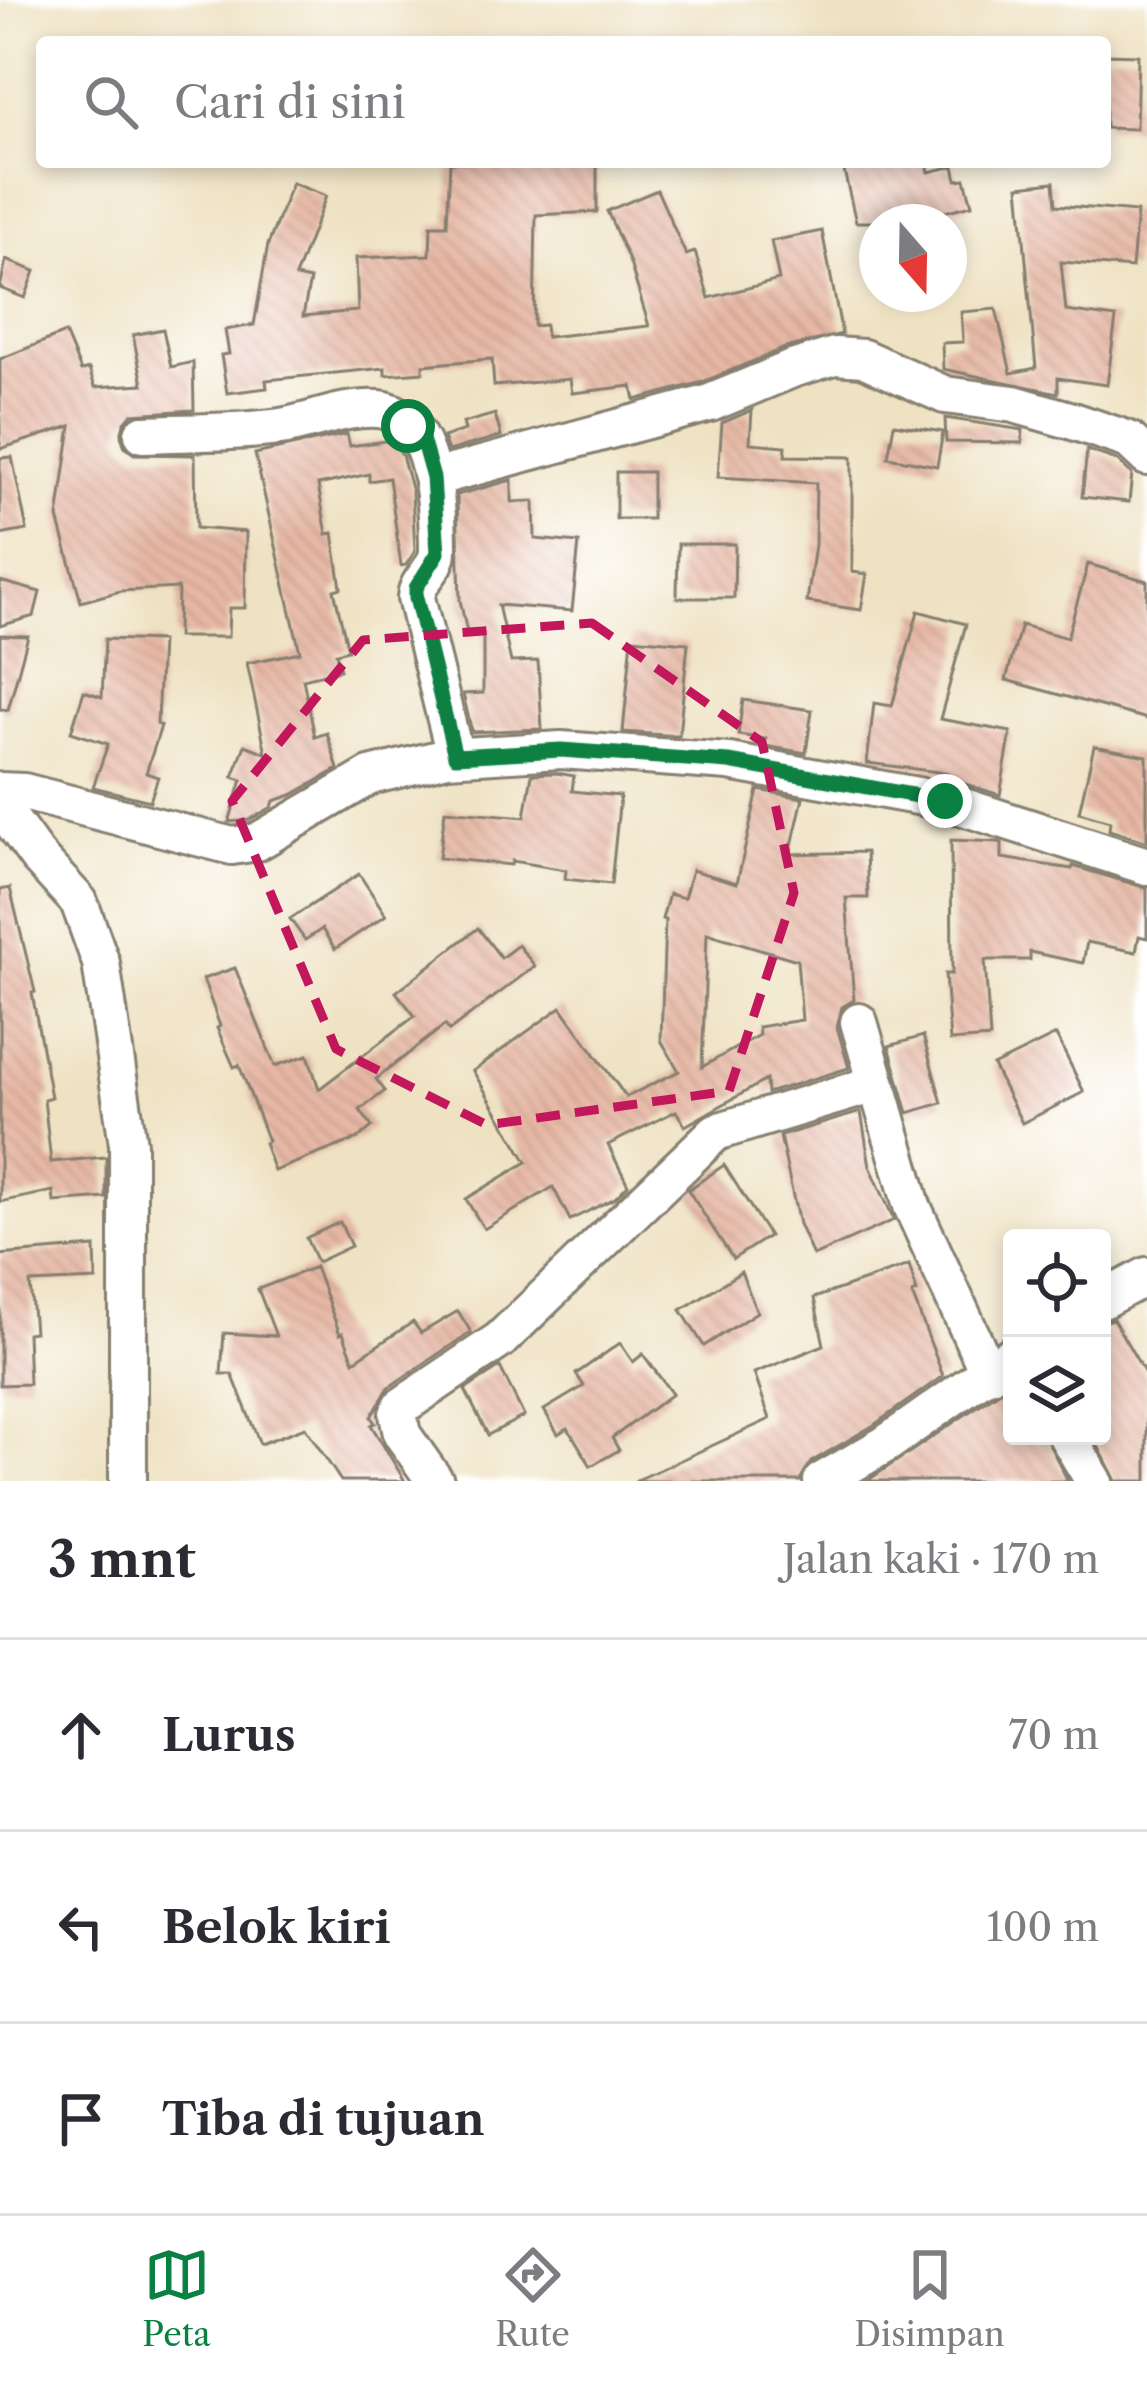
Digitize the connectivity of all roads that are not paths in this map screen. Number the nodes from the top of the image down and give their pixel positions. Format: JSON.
{"nodes":[{"id":1,"x":142,"y":434,"type":"dead end"},
{"id":2,"x":1147,"y":457,"type":"edge"},
{"id":3,"x":433,"y":478,"type":"junction"},
{"id":4,"x":455,"y":756,"type":"junction"},
{"id":5,"x":0,"y":791,"type":"edge"},
{"id":6,"x":0,"y":805,"type":"edge"},
{"id":7,"x":1147,"y":866,"type":"edge"},
{"id":8,"x":859,"y":1022,"type":"dead end"},
{"id":9,"x":875,"y":1084,"type":"junction"},
{"id":10,"x":1147,"y":1276,"type":"edge"},
{"id":11,"x":1111,"y":1295,"type":"edge"},
{"id":12,"x":1001,"y":1364,"type":"edge"},
{"id":13,"x":1072,"y":1445,"type":"edge"},
{"id":14,"x":128,"y":1481,"type":"edge"},
{"id":15,"x":435,"y":1481,"type":"edge"},
{"id":16,"x":822,"y":1481,"type":"edge"},
{"id":17,"x":1094,"y":1481,"type":"edge"}],
"edges":[{"from":1,"to":3,"type":"street"},
{"from":2,"to":3,"type":"street"},
{"from":3,"to":4,"type":"street"},
{"from":4,"to":5,"type":"street"},
{"from":4,"to":7,"type":"street"},
{"from":6,"to":14,"type":"street"},
{"from":8,"to":9,"type":"street"},
{"from":9,"to":12,"type":"street"},
{"from":9,"to":15,"type":"street"},
{"from":10,"to":11,"type":"street"},
{"from":12,"to":16,"type":"street"},
{"from":13,"to":17,"type":"street"}]}
